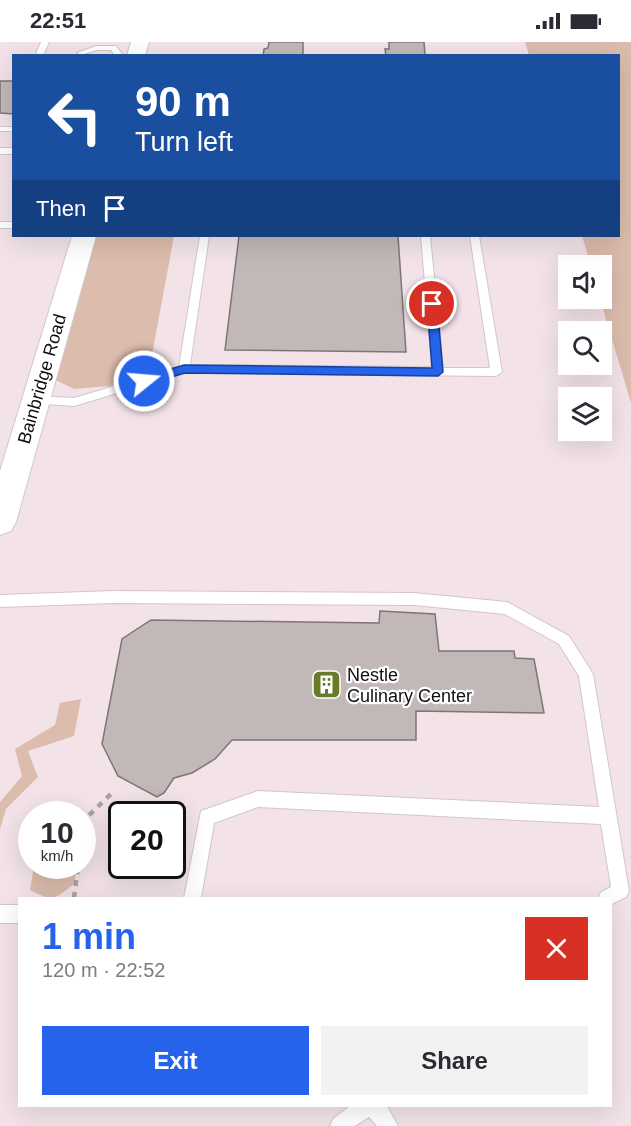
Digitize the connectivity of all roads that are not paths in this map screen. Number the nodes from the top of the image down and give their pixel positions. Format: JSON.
{"nodes":[{"id":1,"x":86,"y":42,"type":"edge"},
{"id":2,"x":129,"y":52,"type":"edge"},
{"id":3,"x":84,"y":54,"type":"edge"},
{"id":4,"x":84,"y":237,"type":"edge"},
{"id":5,"x":204,"y":237,"type":"edge"},
{"id":6,"x":426,"y":237,"type":"edge"},
{"id":7,"x":475,"y":237,"type":"edge"},
{"id":8,"x":184,"y":369,"type":"junction"},
{"id":9,"x":438,"y":372,"type":"junction"},
{"id":10,"x":36,"y":400,"type":"junction"},
{"id":11,"x":0,"y":522,"type":"edge"},
{"id":12,"x":0,"y":601,"type":"edge"},
{"id":13,"x":608,"y":816,"type":"junction"},
{"id":14,"x":192,"y":897,"type":"edge"},
{"id":15,"x":609,"y":897,"type":"edge"},
{"id":16,"x":0,"y":914,"type":"edge"},
{"id":17,"x":18,"y":914,"type":"edge"},
{"id":18,"x":340,"y":1126,"type":"edge"},
{"id":19,"x":388,"y":1126,"type":"edge"}],
"edges":[{"from":1,"to":3,"type":"lane"},
{"from":2,"to":3,"type":"lane"},
{"from":4,"to":10,"type":"street","name":"Bainbridge Road"},
{"from":5,"to":8,"type":"lane"},
{"from":6,"to":9,"type":"lane"},
{"from":7,"to":9,"type":"lane"},
{"from":8,"to":9,"type":"lane"},
{"from":8,"to":10,"type":"lane"},
{"from":10,"to":11,"type":"street","name":"Bainbridge Road"},
{"from":12,"to":13,"type":"lane"},
{"from":13,"to":14,"type":"lane"},
{"from":13,"to":15,"type":"lane"},
{"from":16,"to":17,"type":"lane"},
{"from":18,"to":19,"type":"lane"}]}
